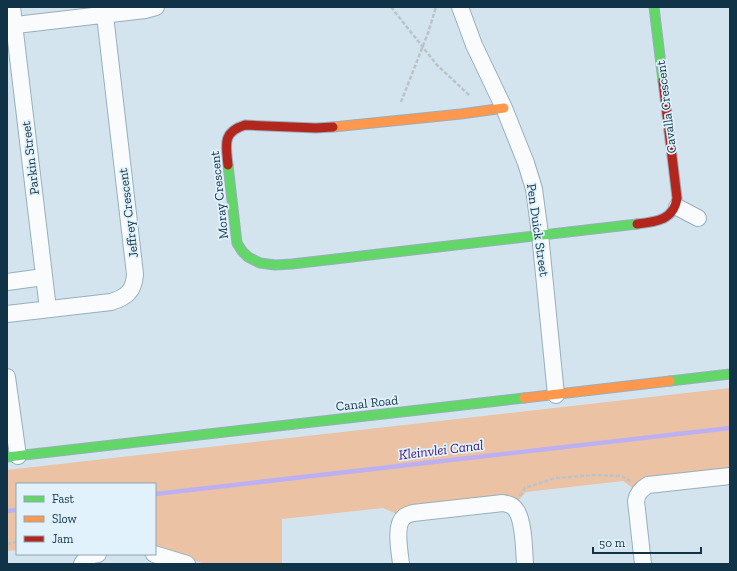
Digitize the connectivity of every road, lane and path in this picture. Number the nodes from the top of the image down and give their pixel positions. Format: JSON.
{"nodes":[{"id":1,"x":12,"y":7,"type":"edge"},
{"id":2,"x":156,"y":7,"type":"edge"},
{"id":3,"x":391,"y":7,"type":"edge"},
{"id":4,"x":436,"y":7,"type":"edge"},
{"id":5,"x":460,"y":7,"type":"edge"},
{"id":6,"x":654,"y":7,"type":"edge"},
{"id":7,"x":105,"y":11,"type":"edge"},
{"id":8,"x":10,"y":26,"type":"edge"},
{"id":9,"x":423,"y":47,"type":"junction"},
{"id":10,"x":504,"y":108,"type":"junction"},
{"id":11,"x":482,"y":111,"type":"junction"},
{"id":12,"x":400,"y":121,"type":"junction"},
{"id":13,"x":677,"y":207,"type":"junction"},
{"id":14,"x":698,"y":218,"type":"dead end"},
{"id":15,"x":540,"y":234,"type":"junction"},
{"id":16,"x":44,"y":276,"type":"junction"},
{"id":17,"x":7,"y":282,"type":"edge"},
{"id":18,"x":48,"y":308,"type":"junction"},
{"id":19,"x":7,"y":314,"type":"edge"},
{"id":20,"x":730,"y":374,"type":"edge"},
{"id":21,"x":7,"y":377,"type":"edge"},
{"id":22,"x":556,"y":395,"type":"junction"},
{"id":23,"x":13,"y":456,"type":"edge"},
{"id":24,"x":730,"y":476,"type":"edge"},
{"id":25,"x":639,"y":493,"type":"junction"},
{"id":26,"x":513,"y":507,"type":"junction"},
{"id":27,"x":94,"y":555,"type":"edge"},
{"id":28,"x":156,"y":555,"type":"edge"},
{"id":29,"x":82,"y":564,"type":"edge"},
{"id":30,"x":187,"y":564,"type":"edge"},
{"id":31,"x":401,"y":564,"type":"edge"},
{"id":32,"x":525,"y":564,"type":"edge"},
{"id":33,"x":643,"y":564,"type":"edge"}],
"edges":[{"from":1,"to":8,"type":"street","name":"Parkin Street"},
{"from":2,"to":7,"type":"street"},
{"from":3,"to":9,"type":"path"},
{"from":4,"to":9,"type":"path"},
{"from":5,"to":10,"type":"street","name":"Pen Duick Street"},
{"from":6,"to":13,"type":"street","name":"Cavalla Crescent"},
{"from":7,"to":8,"type":"street"},
{"from":7,"to":18,"type":"street","name":"Jeffrey Crescent"},
{"from":8,"to":16,"type":"street","name":"Parkin Street"},
{"from":9,"to":11,"type":"path"},
{"from":9,"to":12,"type":"path"},
{"from":10,"to":11,"type":"street","name":"Moray Crescent"},
{"from":10,"to":15,"type":"street","name":"Pen Duick Street"},
{"from":11,"to":12,"type":"street","name":"Moray Crescent"},
{"from":12,"to":15,"type":"street","name":"Moray Crescent"},
{"from":13,"to":14,"type":"street"},
{"from":13,"to":15,"type":"street"},
{"from":15,"to":22,"type":"street","name":"Pen Duick Street"},
{"from":16,"to":17,"type":"street"},
{"from":16,"to":18,"type":"street","name":"Parkin Street"},
{"from":18,"to":19,"type":"street","name":"Jeffrey Crescent"},
{"from":20,"to":22,"type":"street","name":"Canal Road"},
{"from":21,"to":23,"type":"street"},
{"from":22,"to":23,"type":"street","name":"Canal Road"},
{"from":24,"to":25,"type":"street"},
{"from":25,"to":26,"type":"path"},
{"from":25,"to":33,"type":"street"},
{"from":26,"to":31,"type":"street"},
{"from":26,"to":32,"type":"street"},
{"from":27,"to":29,"type":"street"},
{"from":28,"to":30,"type":"street"}]}
